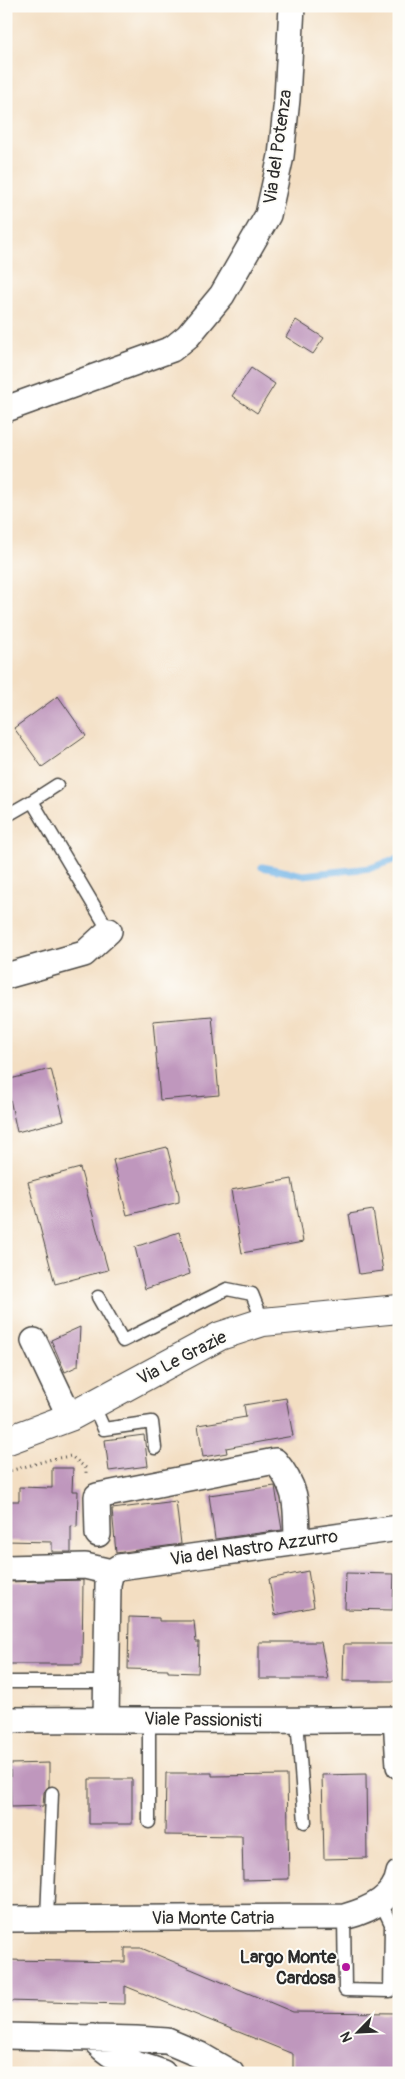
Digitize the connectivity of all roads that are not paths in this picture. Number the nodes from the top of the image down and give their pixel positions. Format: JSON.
{"nodes":[{"id":1,"x":292,"y":6,"type":"edge"},
{"id":2,"x":6,"y":409,"type":"edge"},
{"id":3,"x":57,"y":784,"type":"dead end"},
{"id":4,"x":32,"y":801,"type":"junction"},
{"id":5,"x":6,"y":816,"type":"edge"},
{"id":6,"x":109,"y":931,"type":"joint"},
{"id":7,"x":6,"y":976,"type":"edge"},
{"id":8,"x":98,"y":1297,"type":"dead end"},
{"id":9,"x":399,"y":1309,"type":"edge"},
{"id":10,"x":263,"y":1322,"type":"junction"},
{"id":11,"x":34,"y":1341,"type":"dead end"},
{"id":12,"x":93,"y":1404,"type":"junction"},
{"id":13,"x":70,"y":1417,"type":"junction"},
{"id":14,"x":6,"y":1442,"type":"edge"},
{"id":15,"x":155,"y":1448,"type":"dead end"},
{"id":16,"x":399,"y":1528,"type":"edge"},
{"id":17,"x":98,"y":1534,"type":"dead end"},
{"id":18,"x":297,"y":1541,"type":"junction"},
{"id":19,"x":6,"y":1568,"type":"edge"},
{"id":20,"x":111,"y":1572,"type":"junction"},
{"id":21,"x":6,"y":1682,"type":"edge"},
{"id":22,"x":107,"y":1682,"type":"junction"},
{"id":23,"x":106,"y":1719,"type":"junction"},
{"id":24,"x":149,"y":1719,"type":"junction"},
{"id":25,"x":397,"y":1719,"type":"edge"},
{"id":26,"x":6,"y":1720,"type":"edge"},
{"id":27,"x":297,"y":1720,"type":"junction"},
{"id":28,"x":399,"y":1766,"type":"edge"},
{"id":29,"x":52,"y":1793,"type":"dead end"},
{"id":30,"x":149,"y":1822,"type":"dead end"},
{"id":31,"x":305,"y":1822,"type":"dead end"},
{"id":32,"x":399,"y":1873,"type":"edge"},
{"id":33,"x":380,"y":1901,"type":"junction"},
{"id":34,"x":344,"y":1917,"type":"junction"},
{"id":35,"x":6,"y":1919,"type":"edge"},
{"id":36,"x":47,"y":1919,"type":"junction"},
{"id":37,"x":6,"y":2036,"type":"edge"},
{"id":38,"x":92,"y":2037,"type":"junction"},
{"id":39,"x":163,"y":2073,"type":"edge"},
{"id":40,"x":231,"y":2073,"type":"edge"}],
"edges":[{"from":1,"to":2,"type":"street","name":"Via del Potenza"},
{"from":3,"to":4,"type":"lane"},
{"from":4,"to":5,"type":"lane"},
{"from":4,"to":6,"type":"lane"},
{"from":6,"to":7,"type":"street"},
{"from":8,"to":10,"type":"lane"},
{"from":9,"to":10,"type":"main road","name":"Via Le Grazie"},
{"from":10,"to":12,"type":"main road","name":"Via Le Grazie"},
{"from":11,"to":13,"type":"street"},
{"from":12,"to":13,"type":"main road","name":"Via Le Grazie"},
{"from":12,"to":15,"type":"lane"},
{"from":13,"to":14,"type":"main road","name":"Via Le Grazie"},
{"from":16,"to":18,"type":"street","name":"Via del Nastro Azzurro"},
{"from":17,"to":18,"type":"street"},
{"from":18,"to":20,"type":"street","name":"Via del Nastro Azzurro"},
{"from":19,"to":20,"type":"street"},
{"from":20,"to":22,"type":"street"},
{"from":21,"to":22,"type":"lane"},
{"from":22,"to":23,"type":"street"},
{"from":23,"to":24,"type":"street","name":"Viale Passionisti"},
{"from":23,"to":26,"type":"street","name":"Viale Passionisti"},
{"from":24,"to":27,"type":"street","name":"Viale Passionisti"},
{"from":24,"to":30,"type":"lane"},
{"from":25,"to":27,"type":"street","name":"Viale Passionisti"},
{"from":25,"to":28,"type":"street"},
{"from":27,"to":31,"type":"lane"},
{"from":29,"to":36,"type":"lane"},
{"from":32,"to":33,"type":"street","name":"Via Monte Catria"},
{"from":33,"to":34,"type":"street","name":"Via Monte Catria"},
{"from":33,"to":34,"type":"lane"},
{"from":34,"to":36,"type":"street","name":"Via Monte Catria"},
{"from":35,"to":36,"type":"street","name":"Via Monte Catria"},
{"from":37,"to":38,"type":"street"},
{"from":38,"to":39,"type":"street"},
{"from":38,"to":40,"type":"street"}]}
